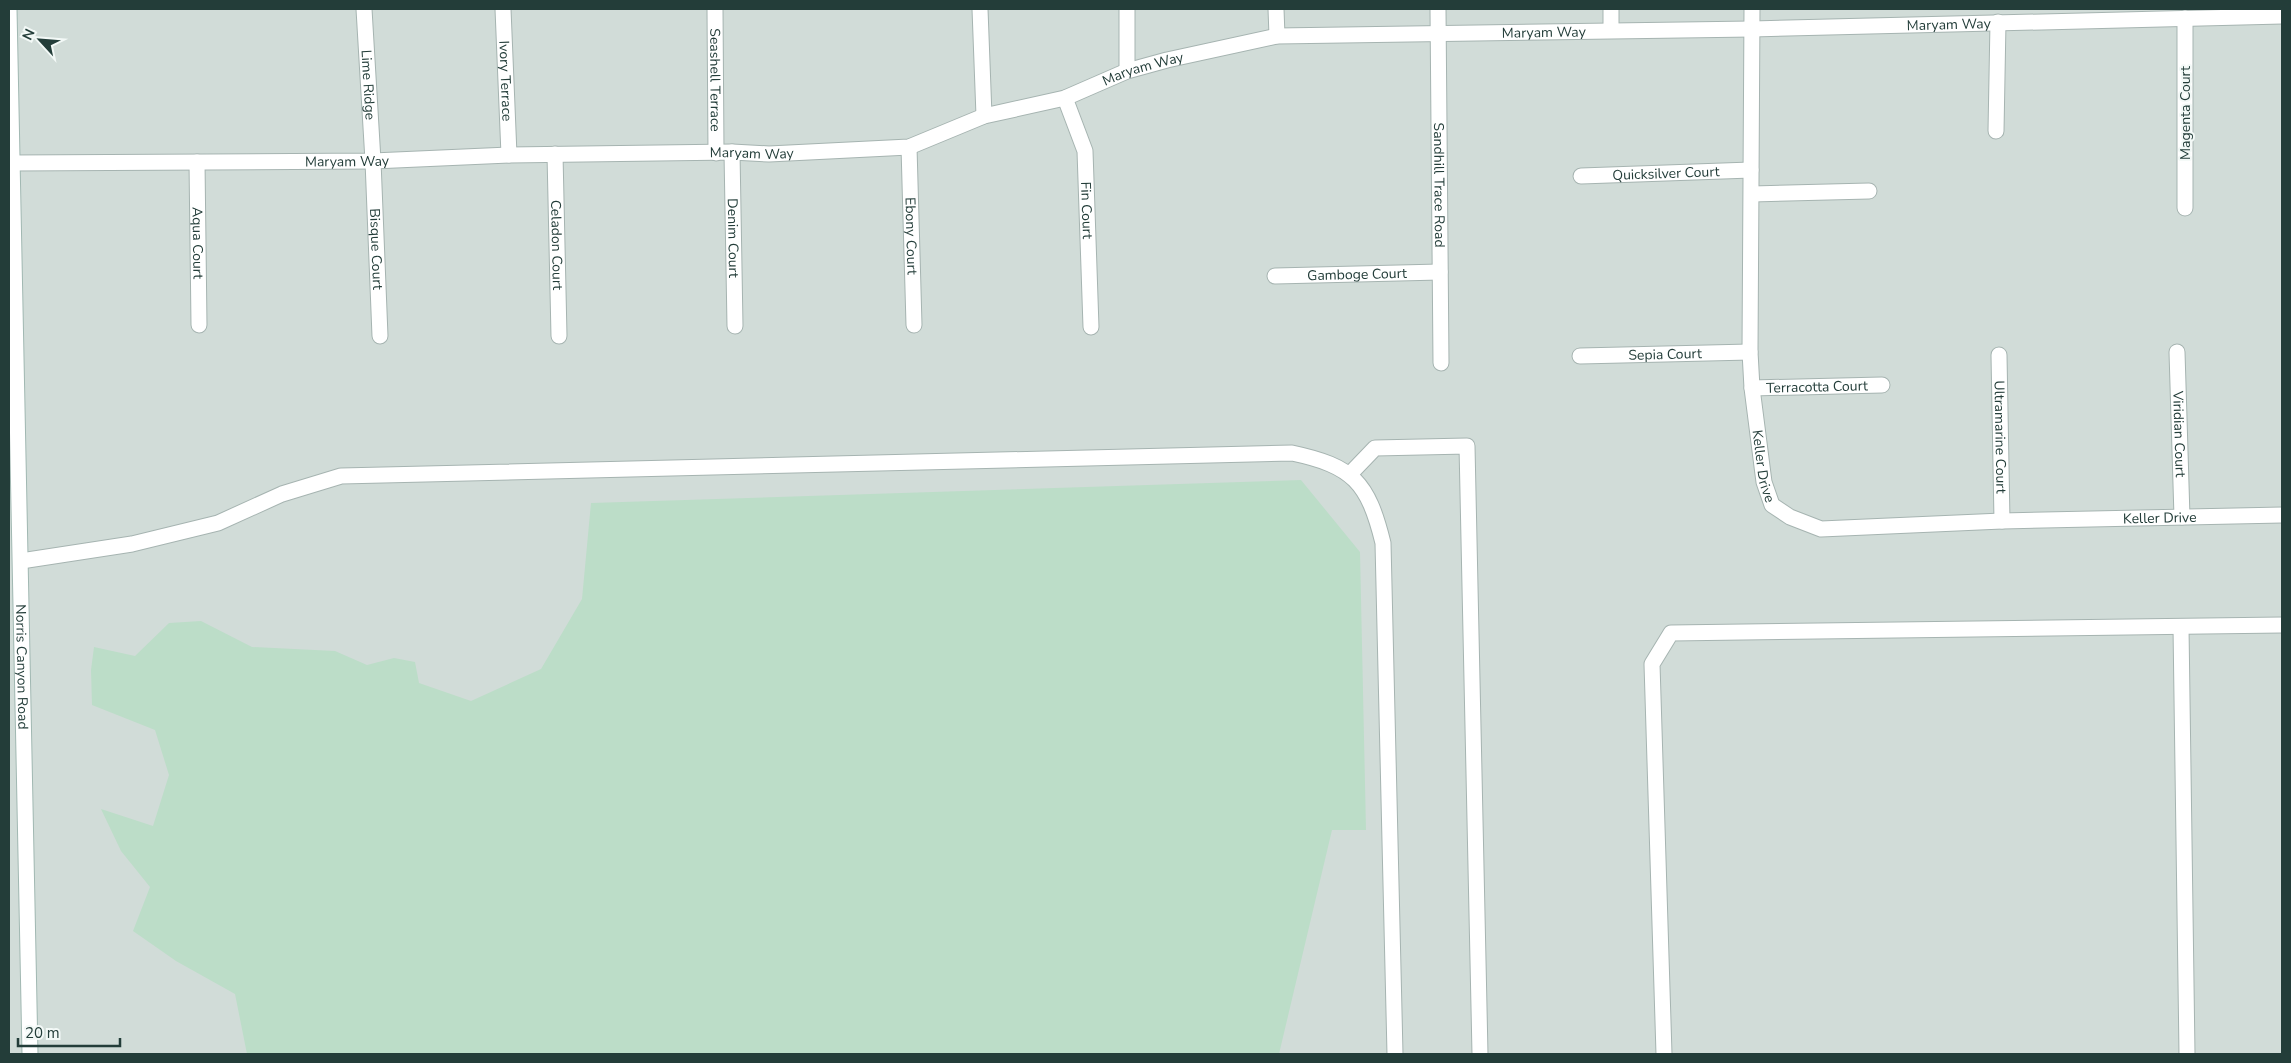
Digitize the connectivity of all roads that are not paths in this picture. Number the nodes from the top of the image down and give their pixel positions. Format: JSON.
{"nodes":[{"id":1,"x":9,"y":9,"type":"edge"},
{"id":2,"x":364,"y":9,"type":"edge"},
{"id":3,"x":503,"y":9,"type":"edge"},
{"id":4,"x":715,"y":9,"type":"edge"},
{"id":5,"x":980,"y":9,"type":"edge"},
{"id":6,"x":1127,"y":9,"type":"edge"},
{"id":7,"x":1276,"y":9,"type":"edge"},
{"id":8,"x":1438,"y":9,"type":"edge"},
{"id":9,"x":1611,"y":9,"type":"edge"},
{"id":10,"x":1752,"y":9,"type":"edge"},
{"id":11,"x":2149,"y":14,"type":"edge"},
{"id":12,"x":1968,"y":16,"type":"edge"},
{"id":13,"x":2282,"y":16,"type":"edge"},
{"id":14,"x":2185,"y":18,"type":"junction"},
{"id":15,"x":1998,"y":22,"type":"junction"},
{"id":16,"x":1611,"y":29,"type":"junction"},
{"id":17,"x":1752,"y":29,"type":"junction"},
{"id":18,"x":1439,"y":32,"type":"junction"},
{"id":19,"x":1277,"y":36,"type":"junction"},
{"id":20,"x":1127,"y":71,"type":"junction"},
{"id":21,"x":1065,"y":98,"type":"junction"},
{"id":22,"x":984,"y":116,"type":"junction"},
{"id":23,"x":1996,"y":131,"type":"dead end"},
{"id":24,"x":909,"y":147,"type":"junction"},
{"id":25,"x":716,"y":152,"type":"junction"},
{"id":26,"x":732,"y":152,"type":"junction"},
{"id":27,"x":556,"y":154,"type":"junction"},
{"id":28,"x":509,"y":155,"type":"junction"},
{"id":29,"x":373,"y":160,"type":"junction"},
{"id":30,"x":197,"y":162,"type":"junction"},
{"id":31,"x":12,"y":163,"type":"junction"},
{"id":32,"x":1751,"y":170,"type":"junction"},
{"id":33,"x":1581,"y":176,"type":"dead end"},
{"id":34,"x":1869,"y":191,"type":"dead end"},
{"id":35,"x":1752,"y":194,"type":"junction"},
{"id":36,"x":2185,"y":208,"type":"dead end"},
{"id":37,"x":1440,"y":272,"type":"junction"},
{"id":38,"x":1275,"y":276,"type":"dead end"},
{"id":39,"x":199,"y":325,"type":"dead end"},
{"id":40,"x":914,"y":325,"type":"dead end"},
{"id":41,"x":735,"y":326,"type":"dead end"},
{"id":42,"x":1091,"y":327,"type":"dead end"},
{"id":43,"x":380,"y":336,"type":"dead end"},
{"id":44,"x":559,"y":336,"type":"dead end"},
{"id":45,"x":1750,"y":352,"type":"junction"},
{"id":46,"x":2177,"y":352,"type":"dead end"},
{"id":47,"x":1999,"y":355,"type":"dead end"},
{"id":48,"x":1580,"y":356,"type":"dead end"},
{"id":49,"x":1441,"y":363,"type":"dead end"},
{"id":50,"x":1882,"y":385,"type":"dead end"},
{"id":51,"x":1752,"y":388,"type":"junction"},
{"id":52,"x":1350,"y":474,"type":"junction"},
{"id":53,"x":2282,"y":515,"type":"edge"},
{"id":54,"x":2182,"y":517,"type":"junction"},
{"id":55,"x":2002,"y":521,"type":"junction"},
{"id":56,"x":21,"y":561,"type":"junction"},
{"id":57,"x":2282,"y":625,"type":"edge"},
{"id":58,"x":2181,"y":627,"type":"junction"},
{"id":59,"x":30,"y":1054,"type":"edge"},
{"id":60,"x":1395,"y":1054,"type":"edge"},
{"id":61,"x":1480,"y":1054,"type":"edge"},
{"id":62,"x":1664,"y":1054,"type":"edge"},
{"id":63,"x":2187,"y":1054,"type":"edge"}],
"edges":[{"from":1,"to":31,"type":"street","name":"Norris Canyon Road"},
{"from":2,"to":29,"type":"street","name":"Lime Ridge"},
{"from":3,"to":28,"type":"street","name":"Ivory Terrace"},
{"from":4,"to":25,"type":"street","name":"Seashell Terrace"},
{"from":5,"to":22,"type":"street"},
{"from":6,"to":20,"type":"street"},
{"from":7,"to":19,"type":"street"},
{"from":8,"to":18,"type":"street","name":"Sandhill Trace Road"},
{"from":9,"to":16,"type":"street"},
{"from":10,"to":17,"type":"street","name":"Keller Drive"},
{"from":11,"to":14,"type":"street","name":"Maryam Way"},
{"from":11,"to":15,"type":"street","name":"Maryam Way"},
{"from":12,"to":15,"type":"street","name":"Maryam Way"},
{"from":12,"to":17,"type":"street","name":"Maryam Way"},
{"from":13,"to":14,"type":"street","name":"Maryam Way"},
{"from":14,"to":36,"type":"street","name":"Magenta Court"},
{"from":15,"to":23,"type":"street"},
{"from":16,"to":17,"type":"street","name":"Maryam Way"},
{"from":16,"to":18,"type":"street","name":"Maryam Way"},
{"from":17,"to":32,"type":"street","name":"Keller Drive"},
{"from":18,"to":19,"type":"street","name":"Maryam Way"},
{"from":18,"to":37,"type":"street","name":"Sandhill Trace Road"},
{"from":19,"to":20,"type":"street","name":"Maryam Way"},
{"from":20,"to":21,"type":"street","name":"Maryam Way"},
{"from":21,"to":22,"type":"street","name":"Maryam Way"},
{"from":21,"to":42,"type":"street","name":"Fin Court"},
{"from":22,"to":24,"type":"street","name":"Maryam Way"},
{"from":24,"to":26,"type":"street","name":"Maryam Way"},
{"from":24,"to":40,"type":"street","name":"Ebony Court"},
{"from":25,"to":26,"type":"street","name":"Maryam Way"},
{"from":25,"to":27,"type":"street","name":"Maryam Way"},
{"from":26,"to":41,"type":"street","name":"Denim Court"},
{"from":27,"to":28,"type":"street","name":"Maryam Way"},
{"from":27,"to":44,"type":"street","name":"Celadon Court"},
{"from":28,"to":29,"type":"street","name":"Maryam Way"},
{"from":29,"to":30,"type":"street","name":"Maryam Way"},
{"from":29,"to":43,"type":"street","name":"Bisque Court"},
{"from":30,"to":31,"type":"street","name":"Maryam Way"},
{"from":30,"to":39,"type":"street","name":"Aqua Court"},
{"from":31,"to":56,"type":"street","name":"Norris Canyon Road"},
{"from":32,"to":33,"type":"street","name":"Quicksilver Court"},
{"from":32,"to":35,"type":"street","name":"Keller Drive"},
{"from":34,"to":35,"type":"street"},
{"from":35,"to":45,"type":"street","name":"Keller Drive"},
{"from":37,"to":38,"type":"street","name":"Gamboge Court"},
{"from":37,"to":49,"type":"street","name":"Sandhill Trace Road"},
{"from":45,"to":48,"type":"street","name":"Sepia Court"},
{"from":45,"to":51,"type":"street","name":"Keller Drive"},
{"from":46,"to":54,"type":"street","name":"Viridian Court"},
{"from":47,"to":55,"type":"street","name":"Ultramarine Court"},
{"from":50,"to":51,"type":"street","name":"Terracotta Court"},
{"from":51,"to":55,"type":"street","name":"Keller Drive"},
{"from":52,"to":56,"type":"street"},
{"from":52,"to":60,"type":"street"},
{"from":52,"to":61,"type":"street"},
{"from":53,"to":54,"type":"street","name":"Keller Drive"},
{"from":54,"to":55,"type":"street","name":"Keller Drive"},
{"from":56,"to":59,"type":"street","name":"Norris Canyon Road"},
{"from":57,"to":58,"type":"street"},
{"from":58,"to":62,"type":"street"},
{"from":58,"to":63,"type":"street"}]}
